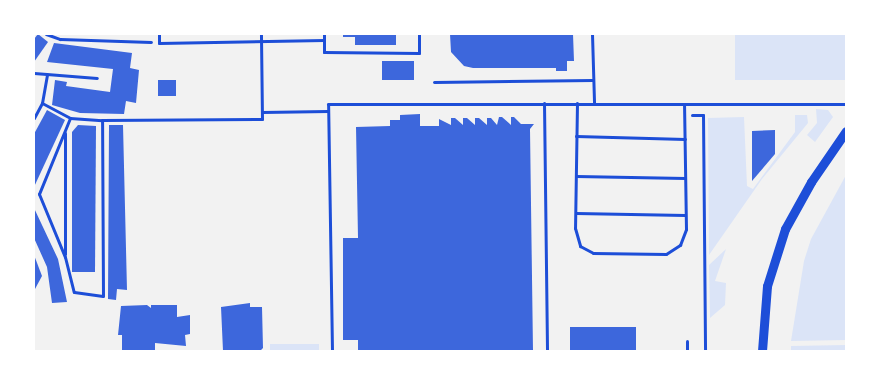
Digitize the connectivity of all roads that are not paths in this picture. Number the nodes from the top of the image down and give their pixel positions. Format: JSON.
{"nodes":[{"id":1,"x":159,"y":34,"type":"edge"},
{"id":2,"x":261,"y":34,"type":"edge"},
{"id":3,"x":324,"y":34,"type":"edge"},
{"id":4,"x":418,"y":34,"type":"edge"},
{"id":5,"x":592,"y":34,"type":"edge"},
{"id":6,"x":324,"y":40,"type":"junction"},
{"id":7,"x":261,"y":41,"type":"junction"},
{"id":8,"x":34,"y":73,"type":"edge"},
{"id":9,"x":47,"y":74,"type":"junction"},
{"id":10,"x":97,"y":78,"type":"dead end"},
{"id":11,"x":593,"y":80,"type":"junction"},
{"id":12,"x":434,"y":82,"type":"dead end"},
{"id":13,"x":42,"y":103,"type":"junction"},
{"id":14,"x":544,"y":103,"type":"junction"},
{"id":15,"x":576,"y":103,"type":"junction"},
{"id":16,"x":594,"y":103,"type":"junction"},
{"id":17,"x":684,"y":104,"type":"junction"},
{"id":18,"x":846,"y":104,"type":"edge"},
{"id":19,"x":328,"y":111,"type":"junction"},
{"id":20,"x":262,"y":112,"type":"junction"},
{"id":21,"x":34,"y":118,"type":"edge"},
{"id":22,"x":70,"y":118,"type":"junction"},
{"id":23,"x":102,"y":120,"type":"junction"},
{"id":24,"x":65,"y":130,"type":"junction"},
{"id":25,"x":846,"y":131,"type":"edge"},
{"id":26,"x":576,"y":136,"type":"junction"},
{"id":27,"x":685,"y":139,"type":"junction"},
{"id":28,"x":576,"y":176,"type":"junction"},
{"id":29,"x":685,"y":178,"type":"junction"},
{"id":30,"x":576,"y":213,"type":"junction"},
{"id":31,"x":686,"y":215,"type":"junction"},
{"id":32,"x":65,"y":258,"type":"junction"},
{"id":33,"x":687,"y":341,"type":"dead end"},
{"id":34,"x":332,"y":351,"type":"edge"},
{"id":35,"x":547,"y":351,"type":"edge"},
{"id":36,"x":687,"y":351,"type":"edge"},
{"id":37,"x":762,"y":351,"type":"edge"}],
"edges":[{"from":1,"to":7,"type":"lane"},
{"from":2,"to":7,"type":"lane"},
{"from":3,"to":6,"type":"lane"},
{"from":4,"to":6,"type":"lane"},
{"from":5,"to":11,"type":"lane"},
{"from":6,"to":7,"type":"lane"},
{"from":7,"to":20,"type":"lane"},
{"from":8,"to":9,"type":"lane"},
{"from":9,"to":10,"type":"lane"},
{"from":9,"to":13,"type":"lane"},
{"from":11,"to":12,"type":"lane"},
{"from":11,"to":16,"type":"lane"},
{"from":13,"to":21,"type":"lane"},
{"from":13,"to":22,"type":"lane"},
{"from":14,"to":15,"type":"lane"},
{"from":14,"to":19,"type":"lane"},
{"from":14,"to":35,"type":"lane"},
{"from":15,"to":16,"type":"lane"},
{"from":15,"to":26,"type":"lane"},
{"from":16,"to":17,"type":"lane"},
{"from":17,"to":18,"type":"lane"},
{"from":17,"to":27,"type":"lane"},
{"from":19,"to":20,"type":"lane"},
{"from":19,"to":34,"type":"lane"},
{"from":20,"to":23,"type":"lane"},
{"from":22,"to":23,"type":"lane"},
{"from":22,"to":24,"type":"lane"},
{"from":23,"to":32,"type":"lane"},
{"from":24,"to":32,"type":"lane"},
{"from":24,"to":32,"type":"lane"},
{"from":25,"to":37,"type":"street"},
{"from":26,"to":27,"type":"lane"},
{"from":26,"to":28,"type":"lane"},
{"from":27,"to":29,"type":"lane"},
{"from":28,"to":29,"type":"lane"},
{"from":28,"to":30,"type":"lane"},
{"from":29,"to":31,"type":"lane"},
{"from":30,"to":31,"type":"lane"},
{"from":30,"to":31,"type":"lane"},
{"from":33,"to":36,"type":"lane"}]}
